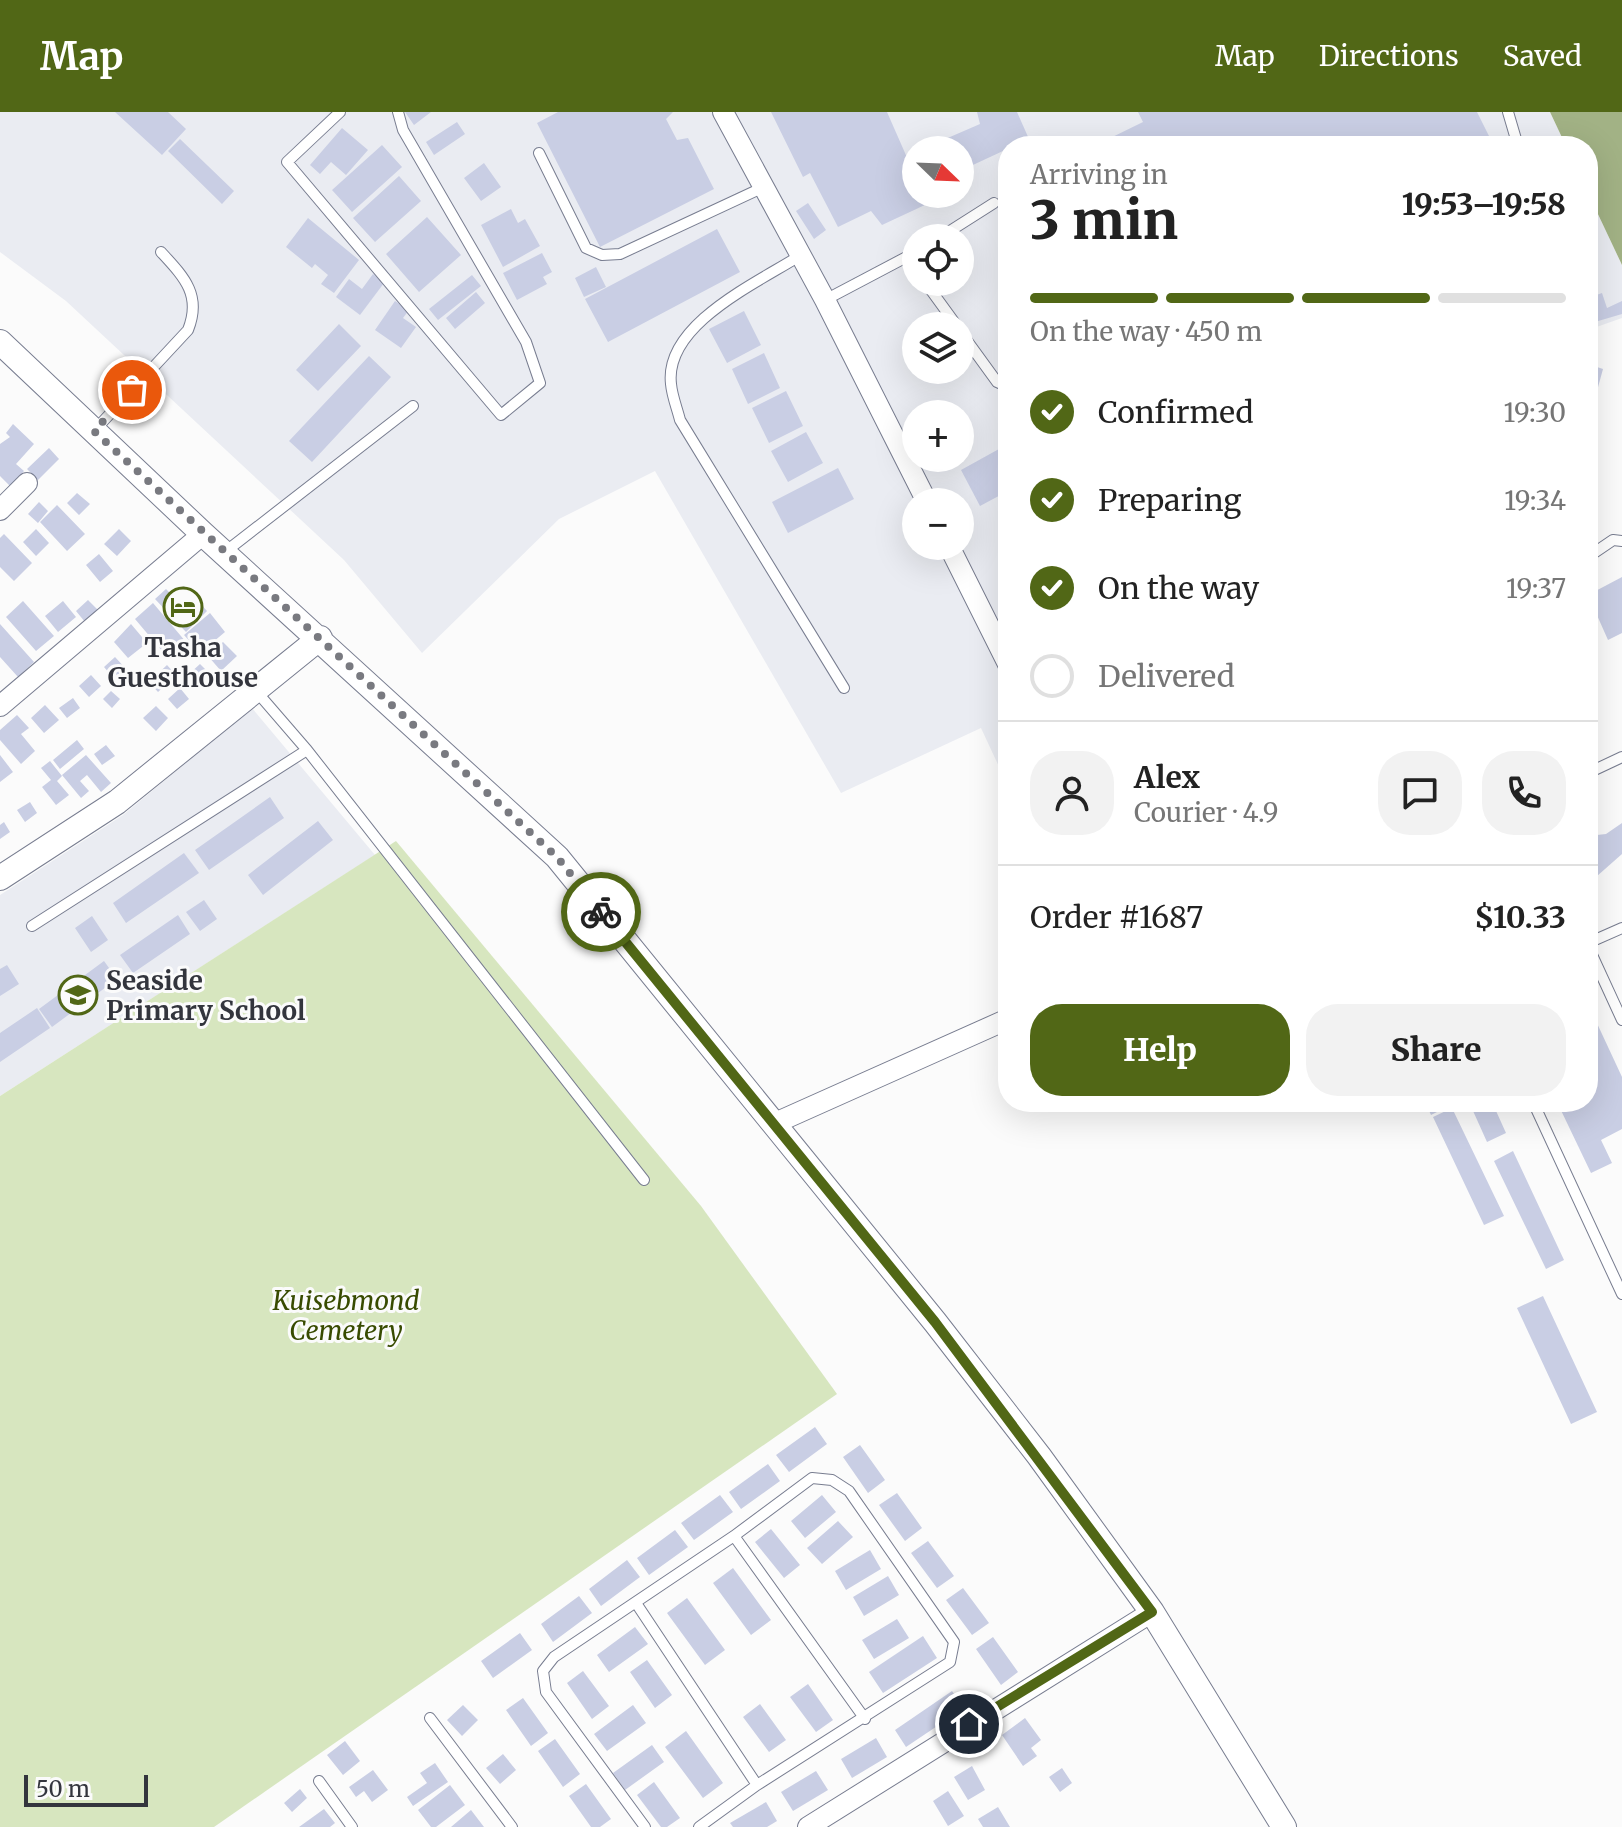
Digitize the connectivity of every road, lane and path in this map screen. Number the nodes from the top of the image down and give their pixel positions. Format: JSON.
{"nodes":[{"id":1,"x":340,"y":112,"type":"edge"},
{"id":2,"x":398,"y":112,"type":"edge"},
{"id":3,"x":723,"y":112,"type":"edge"},
{"id":4,"x":1508,"y":112,"type":"edge"},
{"id":5,"x":1515,"y":136,"type":"edge"},
{"id":6,"x":539,"y":153,"type":"dead end"},
{"id":7,"x":764,"y":187,"type":"junction"},
{"id":8,"x":994,"y":203,"type":"dead end"},
{"id":9,"x":961,"y":224,"type":"edge"},
{"id":10,"x":161,"y":252,"type":"dead end"},
{"id":11,"x":801,"y":255,"type":"junction"},
{"id":12,"x":902,"y":260,"type":"edge"},
{"id":13,"x":825,"y":300,"type":"junction"},
{"id":14,"x":0,"y":342,"type":"edge"},
{"id":15,"x":974,"y":350,"type":"edge"},
{"id":16,"x":998,"y":382,"type":"edge"},
{"id":17,"x":413,"y":406,"type":"dead end"},
{"id":18,"x":94,"y":431,"type":"junction"},
{"id":19,"x":27,"y":483,"type":"dead end"},
{"id":20,"x":920,"y":488,"type":"edge"},
{"id":21,"x":4,"y":499,"type":"edge"},
{"id":22,"x":203,"y":534,"type":"junction"},
{"id":23,"x":1622,"y":541,"type":"edge"},
{"id":24,"x":1598,"y":550,"type":"edge"},
{"id":25,"x":224,"y":553,"type":"junction"},
{"id":26,"x":956,"y":560,"type":"edge"},
{"id":27,"x":320,"y":638,"type":"junction"},
{"id":28,"x":998,"y":644,"type":"edge"},
{"id":29,"x":844,"y":688,"type":"dead end"},
{"id":30,"x":256,"y":691,"type":"junction"},
{"id":31,"x":0,"y":706,"type":"edge"},
{"id":32,"x":307,"y":750,"type":"junction"},
{"id":33,"x":1622,"y":757,"type":"edge"},
{"id":34,"x":1598,"y":768,"type":"edge"},
{"id":35,"x":0,"y":878,"type":"edge"},
{"id":36,"x":32,"y":926,"type":"dead end"},
{"id":37,"x":1622,"y":928,"type":"edge"},
{"id":38,"x":1598,"y":939,"type":"edge"},
{"id":39,"x":1598,"y":966,"type":"edge"},
{"id":40,"x":1622,"y":1020,"type":"edge"},
{"id":41,"x":998,"y":1023,"type":"edge"},
{"id":42,"x":1538,"y":1112,"type":"edge"},
{"id":43,"x":773,"y":1124,"type":"junction"},
{"id":44,"x":644,"y":1180,"type":"dead end"},
{"id":45,"x":1622,"y":1294,"type":"edge"},
{"id":46,"x":734,"y":1536,"type":"junction"},
{"id":47,"x":636,"y":1603,"type":"junction"},
{"id":48,"x":1152,"y":1612,"type":"junction"},
{"id":49,"x":430,"y":1718,"type":"dead end"},
{"id":50,"x":865,"y":1719,"type":"junction"},
{"id":51,"x":319,"y":1781,"type":"dead end"},
{"id":52,"x":757,"y":1785,"type":"junction"},
{"id":53,"x":352,"y":1827,"type":"edge"},
{"id":54,"x":512,"y":1827,"type":"edge"},
{"id":55,"x":645,"y":1827,"type":"edge"},
{"id":56,"x":699,"y":1827,"type":"edge"},
{"id":57,"x":808,"y":1827,"type":"edge"},
{"id":58,"x":1284,"y":1827,"type":"edge"}],
"edges":[{"from":1,"to":2,"type":"lane"},
{"from":3,"to":7,"type":"street"},
{"from":4,"to":5,"type":"lane"},
{"from":6,"to":7,"type":"lane"},
{"from":7,"to":11,"type":"street"},
{"from":8,"to":9,"type":"lane"},
{"from":10,"to":18,"type":"lane"},
{"from":11,"to":13,"type":"street"},
{"from":11,"to":29,"type":"lane"},
{"from":12,"to":13,"type":"lane"},
{"from":13,"to":20,"type":"street"},
{"from":14,"to":18,"type":"street"},
{"from":15,"to":16,"type":"lane"},
{"from":17,"to":25,"type":"lane"},
{"from":18,"to":22,"type":"street"},
{"from":19,"to":21,"type":"street"},
{"from":22,"to":25,"type":"street"},
{"from":22,"to":31,"type":"street"},
{"from":23,"to":24,"type":"lane"},
{"from":25,"to":27,"type":"street"},
{"from":26,"to":28,"type":"street"},
{"from":27,"to":30,"type":"street"},
{"from":27,"to":43,"type":"street"},
{"from":30,"to":32,"type":"lane"},
{"from":30,"to":35,"type":"street"},
{"from":32,"to":36,"type":"lane"},
{"from":32,"to":44,"type":"lane"},
{"from":33,"to":34,"type":"lane"},
{"from":37,"to":38,"type":"lane"},
{"from":39,"to":40,"type":"lane"},
{"from":41,"to":43,"type":"street"},
{"from":42,"to":45,"type":"lane"},
{"from":43,"to":48,"type":"street"},
{"from":46,"to":47,"type":"lane"},
{"from":46,"to":50,"type":"lane"},
{"from":46,"to":50,"type":"lane"},
{"from":47,"to":52,"type":"lane"},
{"from":47,"to":55,"type":"lane"},
{"from":48,"to":57,"type":"street"},
{"from":48,"to":58,"type":"street"},
{"from":49,"to":54,"type":"lane"},
{"from":50,"to":52,"type":"lane"},
{"from":51,"to":53,"type":"lane"},
{"from":52,"to":56,"type":"lane"}]}
